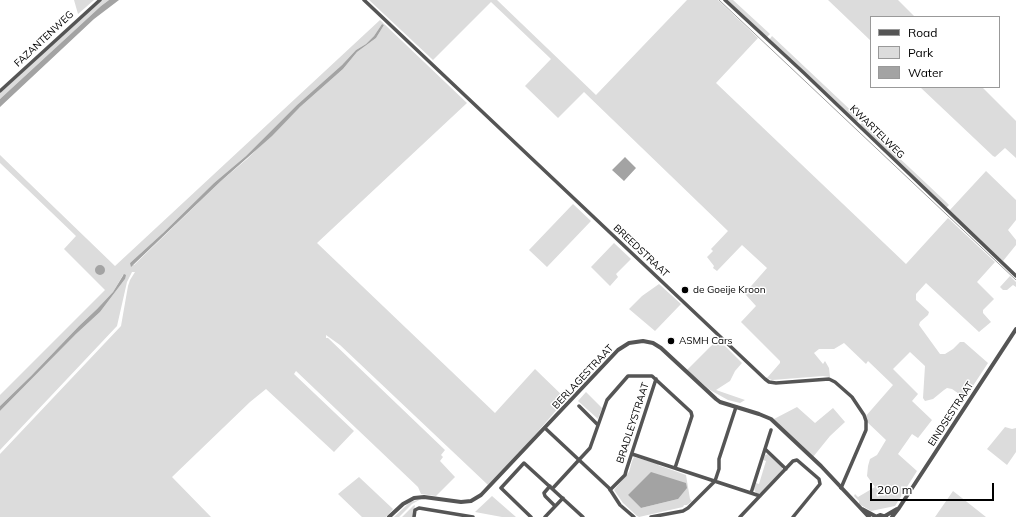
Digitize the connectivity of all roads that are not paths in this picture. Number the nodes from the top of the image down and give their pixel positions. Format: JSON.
{"nodes":[{"id":1,"x":100,"y":0,"type":"edge"},
{"id":2,"x":364,"y":0,"type":"edge"},
{"id":3,"x":725,"y":0,"type":"edge"},
{"id":4,"x":0,"y":91,"type":"edge"},
{"id":5,"x":1016,"y":276,"type":"edge"},
{"id":6,"x":1016,"y":329,"type":"edge"},
{"id":7,"x":656,"y":379,"type":"junction"},
{"id":8,"x":579,"y":406,"type":"dead end"},
{"id":9,"x":736,"y":407,"type":"junction"},
{"id":10,"x":598,"y":425,"type":"junction"},
{"id":11,"x":546,"y":429,"type":"junction"},
{"id":12,"x":772,"y":430,"type":"dead end"},
{"id":13,"x":766,"y":449,"type":"junction"},
{"id":14,"x":632,"y":454,"type":"junction"},
{"id":15,"x":579,"y":461,"type":"junction"},
{"id":16,"x":675,"y":468,"type":"junction"},
{"id":17,"x":786,"y":469,"type":"junction"},
{"id":18,"x":715,"y":481,"type":"junction"},
{"id":19,"x":552,"y":487,"type":"junction"},
{"id":20,"x":841,"y":488,"type":"junction"},
{"id":21,"x":610,"y":490,"type":"junction"},
{"id":22,"x":751,"y":493,"type":"junction"},
{"id":23,"x":760,"y":496,"type":"junction"},
{"id":24,"x":563,"y":498,"type":"junction"},
{"id":25,"x":555,"y":506,"type":"junction"},
{"id":26,"x":899,"y":508,"type":"junction"},
{"id":27,"x":862,"y":509,"type":"junction"},
{"id":28,"x":453,"y":515,"type":"edge"},
{"id":29,"x":390,"y":517,"type":"edge"},
{"id":30,"x":414,"y":517,"type":"edge"},
{"id":31,"x":473,"y":517,"type":"edge"},
{"id":32,"x":531,"y":517,"type":"edge"},
{"id":33,"x":545,"y":517,"type":"edge"},
{"id":34,"x":583,"y":517,"type":"edge"},
{"id":35,"x":634,"y":517,"type":"edge"},
{"id":36,"x":651,"y":517,"type":"edge"},
{"id":37,"x":740,"y":517,"type":"edge"},
{"id":38,"x":793,"y":517,"type":"edge"},
{"id":39,"x":869,"y":517,"type":"edge"},
{"id":40,"x":875,"y":517,"type":"edge"},
{"id":41,"x":885,"y":517,"type":"edge"},
{"id":42,"x":892,"y":517,"type":"edge"}],
"edges":[{"from":1,"to":4,"type":"street","name":"FAZANTENWEG"},
{"from":2,"to":20,"type":"street","name":"BREEDSTRAAT"},
{"from":3,"to":5,"type":"street","name":"KWARTELWEG"},
{"from":6,"to":26,"type":"street","name":"EINDSESTRAAT"},
{"from":7,"to":10,"type":"street"},
{"from":7,"to":14,"type":"street","name":"BRADLEYSTRAAT"},
{"from":7,"to":16,"type":"street"},
{"from":8,"to":10,"type":"street"},
{"from":9,"to":11,"type":"street","name":"BERLAGESTRAAT"},
{"from":9,"to":18,"type":"street"},
{"from":9,"to":20,"type":"street","name":"BERLAGESTRAAT"},
{"from":10,"to":15,"type":"street"},
{"from":11,"to":15,"type":"street"},
{"from":11,"to":29,"type":"street","name":"BERLAGESTRAAT"},
{"from":12,"to":13,"type":"street"},
{"from":13,"to":17,"type":"street"},
{"from":13,"to":22,"type":"street"},
{"from":14,"to":16,"type":"street"},
{"from":14,"to":21,"type":"street","name":"BRADLEYSTRAAT"},
{"from":15,"to":19,"type":"street"},
{"from":15,"to":21,"type":"street"},
{"from":16,"to":18,"type":"street"},
{"from":17,"to":23,"type":"street"},
{"from":17,"to":38,"type":"street"},
{"from":18,"to":22,"type":"street"},
{"from":18,"to":36,"type":"street"},
{"from":19,"to":24,"type":"street"},
{"from":19,"to":25,"type":"street"},
{"from":19,"to":32,"type":"street"},
{"from":20,"to":27,"type":"street","name":"BERLAGESTRAAT"},
{"from":21,"to":35,"type":"street"},
{"from":22,"to":23,"type":"street"},
{"from":23,"to":37,"type":"street"},
{"from":24,"to":25,"type":"street"},
{"from":24,"to":34,"type":"street"},
{"from":25,"to":33,"type":"street"},
{"from":26,"to":41,"type":"street","name":"EINDSESTRAAT"},
{"from":26,"to":42,"type":"street","name":"EINDSESTRAAT"},
{"from":27,"to":39,"type":"street","name":"BERLAGESTRAAT"},
{"from":27,"to":40,"type":"street","name":"BERLAGESTRAAT"},
{"from":28,"to":30,"type":"street"},
{"from":28,"to":31,"type":"street"},
{"from":40,"to":41,"type":"street"}]}
